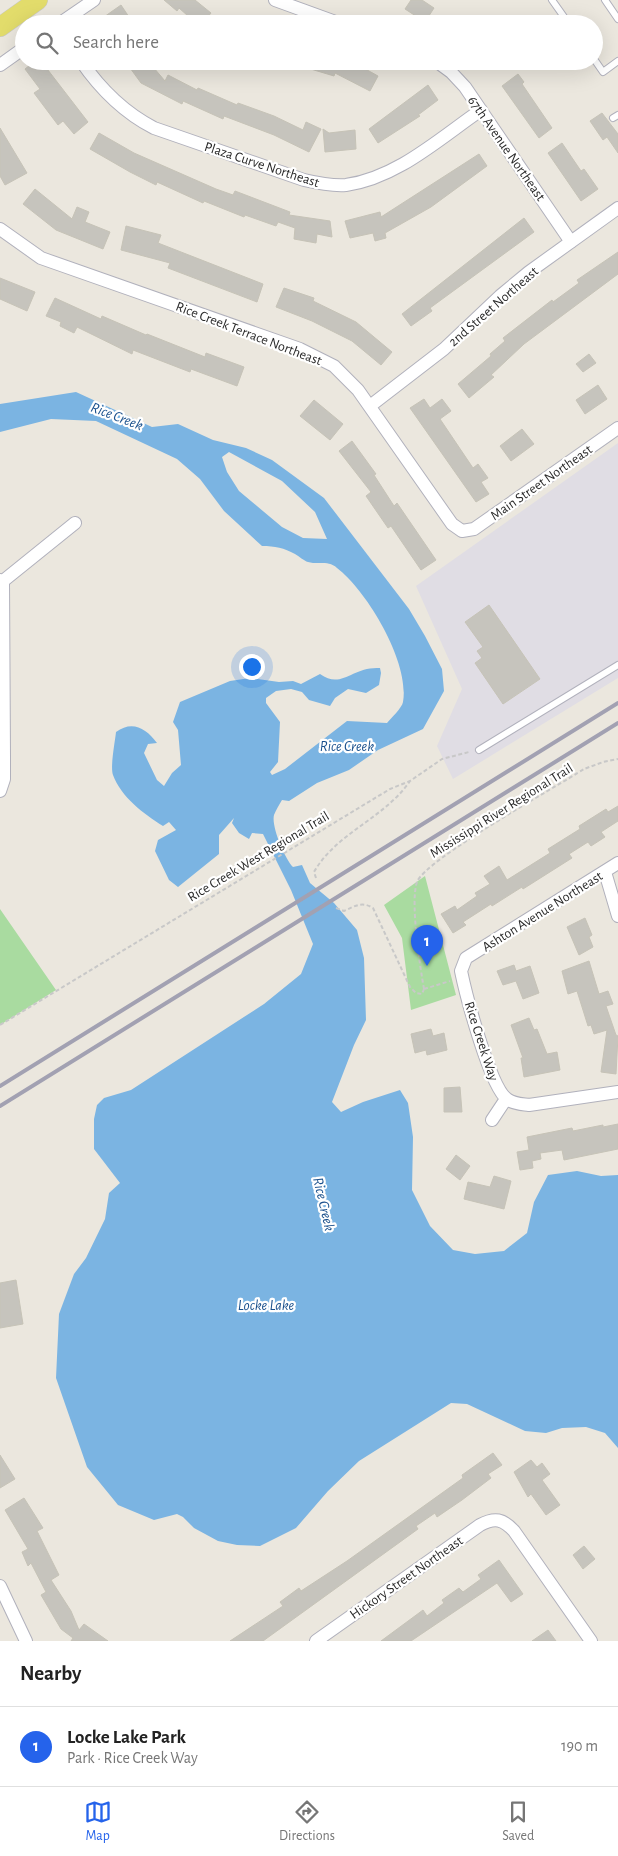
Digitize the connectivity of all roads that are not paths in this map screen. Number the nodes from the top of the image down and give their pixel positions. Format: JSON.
{"nodes":[{"id":1,"x":38,"y":0,"type":"edge"},
{"id":2,"x":94,"y":0,"type":"edge"},
{"id":3,"x":275,"y":0,"type":"edge"},
{"id":4,"x":552,"y":0,"type":"edge"},
{"id":5,"x":605,"y":0,"type":"edge"},
{"id":6,"x":17,"y":15,"type":"edge"},
{"id":7,"x":72,"y":15,"type":"edge"},
{"id":8,"x":316,"y":15,"type":"edge"},
{"id":9,"x":563,"y":15,"type":"edge"},
{"id":10,"x":15,"y":16,"type":"edge"},
{"id":11,"x":618,"y":19,"type":"edge"},
{"id":12,"x":0,"y":27,"type":"edge"},
{"id":13,"x":15,"y":54,"type":"edge"},
{"id":14,"x":618,"y":61,"type":"edge"},
{"id":15,"x":0,"y":65,"type":"edge"},
{"id":16,"x":88,"y":70,"type":"edge"},
{"id":17,"x":448,"y":70,"type":"edge"},
{"id":18,"x":602,"y":70,"type":"edge"},
{"id":19,"x":481,"y":110,"type":"junction"},
{"id":20,"x":618,"y":208,"type":"edge"},
{"id":21,"x":0,"y":229,"type":"edge"},
{"id":22,"x":571,"y":242,"type":"junction"},
{"id":23,"x":370,"y":406,"type":"junction"},
{"id":24,"x":618,"y":428,"type":"edge"},
{"id":25,"x":75,"y":523,"type":"dead end"},
{"id":26,"x":462,"y":531,"type":"joint"},
{"id":27,"x":1,"y":581,"type":"edge"},
{"id":28,"x":618,"y":665,"type":"edge"},
{"id":29,"x":479,"y":750,"type":"road end"},
{"id":30,"x":2,"y":756,"type":"edge"},
{"id":31,"x":0,"y":791,"type":"edge"},
{"id":32,"x":618,"y":863,"type":"edge"},
{"id":33,"x":605,"y":872,"type":"junction"},
{"id":34,"x":618,"y":916,"type":"edge"},
{"id":35,"x":466,"y":958,"type":"joint"},
{"id":36,"x":618,"y":1092,"type":"edge"},
{"id":37,"x":506,"y":1099,"type":"junction"},
{"id":38,"x":492,"y":1120,"type":"dead end"},
{"id":39,"x":0,"y":1586,"type":"edge"},
{"id":40,"x":26,"y":1641,"type":"edge"},
{"id":41,"x":316,"y":1641,"type":"edge"},
{"id":42,"x":591,"y":1641,"type":"edge"}],
"edges":[{"from":1,"to":6,"type":"main road"},
{"from":2,"to":7,"type":"street"},
{"from":3,"to":8,"type":"street"},
{"from":4,"to":9,"type":"lane"},
{"from":5,"to":11,"type":"lane"},
{"from":10,"to":12,"type":"main road"},
{"from":13,"to":15,"type":"street"},
{"from":14,"to":18,"type":"lane"},
{"from":16,"to":19,"type":"street","name":"Plaza Curve Northeast"},
{"from":17,"to":19,"type":"street","name":"67th Avenue Northeast"},
{"from":19,"to":22,"type":"street","name":"67th Avenue Northeast"},
{"from":20,"to":22,"type":"street","name":"2nd Street Northeast"},
{"from":21,"to":23,"type":"street","name":"Rice Creek Terrace Northeast"},
{"from":22,"to":23,"type":"street","name":"2nd Street Northeast"},
{"from":23,"to":26,"type":"street","name":"Rice Creek Terrace Northeast"},
{"from":24,"to":26,"type":"street","name":"Main Street Northeast"},
{"from":25,"to":27,"type":"street"},
{"from":27,"to":30,"type":"street"},
{"from":28,"to":29,"type":"lane"},
{"from":30,"to":31,"type":"street"},
{"from":32,"to":33,"type":"street","name":"Ashton Avenue Northeast"},
{"from":33,"to":34,"type":"street"},
{"from":33,"to":35,"type":"street","name":"Ashton Avenue Northeast"},
{"from":35,"to":37,"type":"street","name":"Rice Creek Way"},
{"from":36,"to":37,"type":"street"},
{"from":37,"to":38,"type":"street"},
{"from":39,"to":40,"type":"street"},
{"from":41,"to":42,"type":"street","name":"Hickory Street Northeast"}]}
